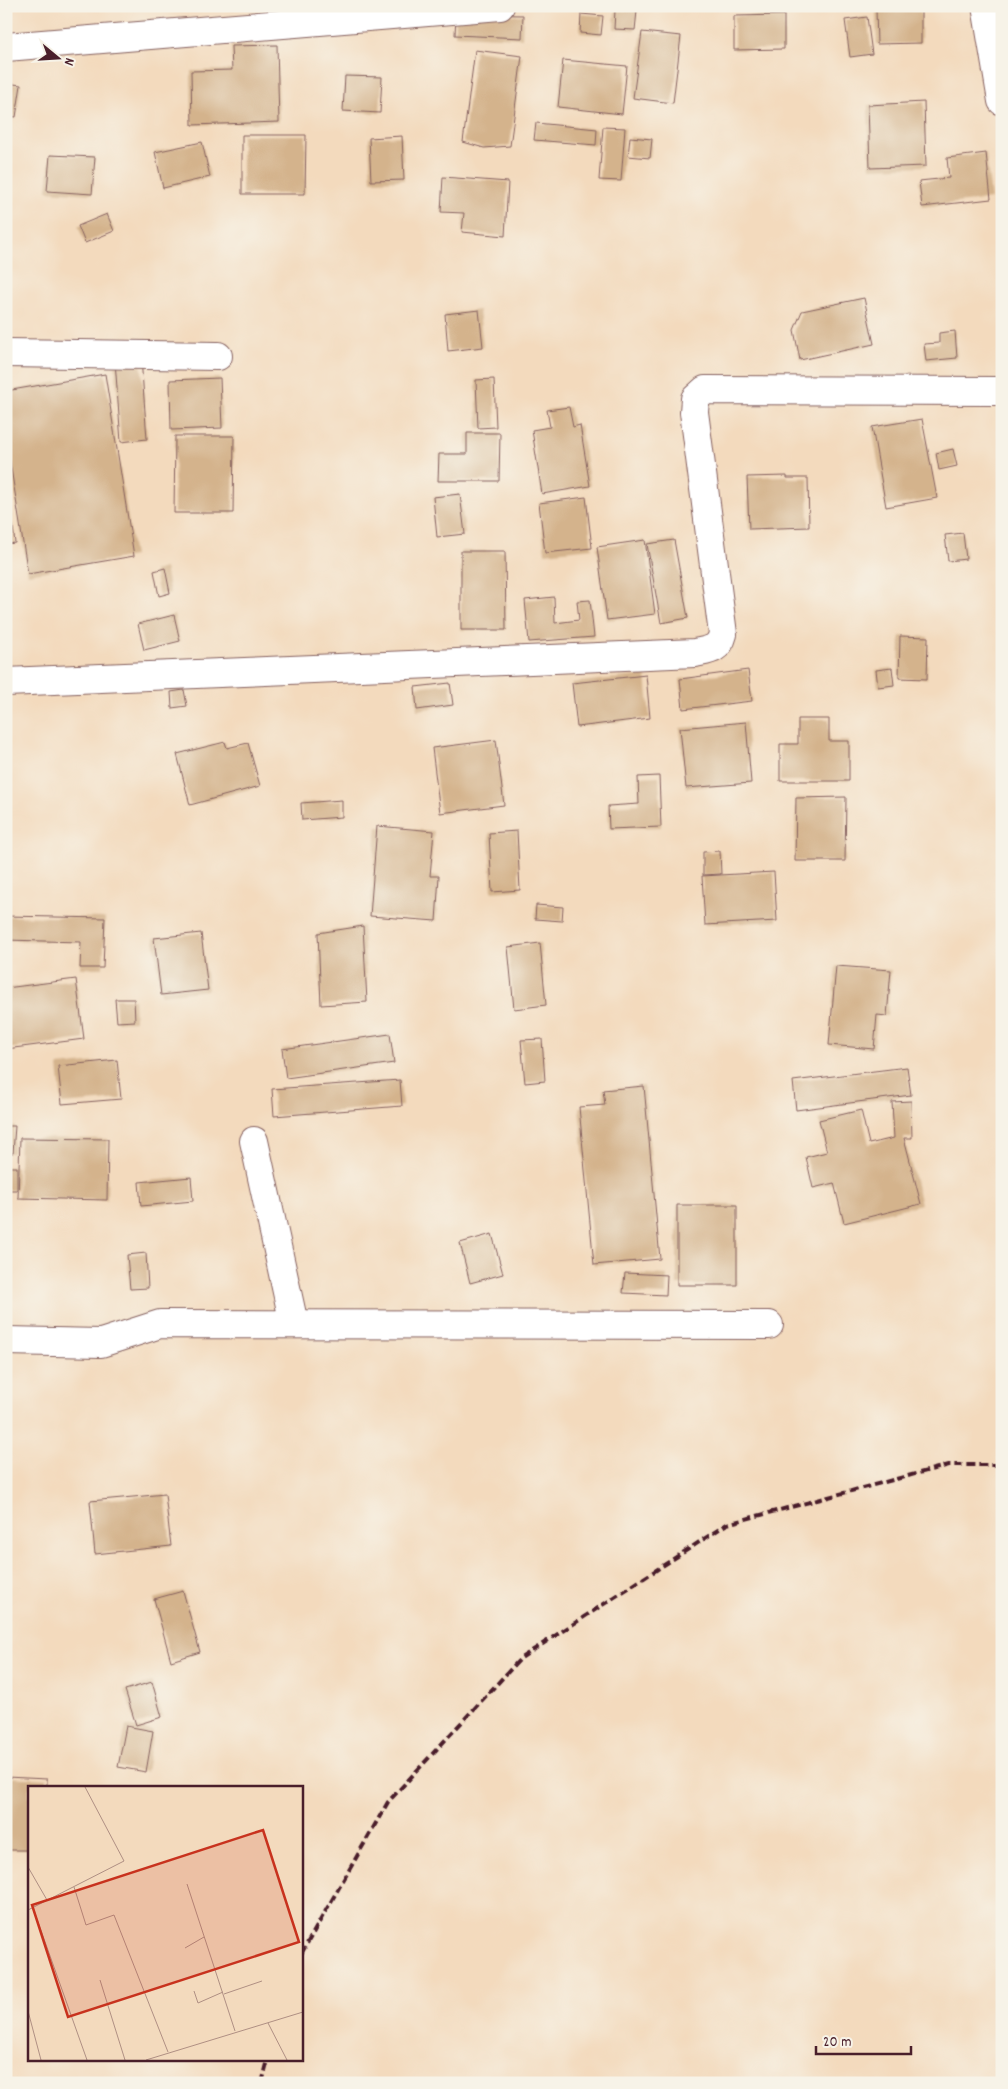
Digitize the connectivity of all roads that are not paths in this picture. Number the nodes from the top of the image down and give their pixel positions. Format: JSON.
{"nodes":[{"id":1,"x":500,"y":6,"type":"edge"},
{"id":2,"x":986,"y":6,"type":"edge"},
{"id":3,"x":6,"y":47,"type":"edge"},
{"id":4,"x":1002,"y":101,"type":"edge"},
{"id":5,"x":6,"y":353,"type":"edge"},
{"id":6,"x":218,"y":356,"type":"dead end"},
{"id":7,"x":1002,"y":391,"type":"edge"},
{"id":8,"x":6,"y":682,"type":"edge"},
{"id":9,"x":254,"y":1141,"type":"dead end"},
{"id":10,"x":294,"y":1324,"type":"junction"},
{"id":11,"x":769,"y":1325,"type":"dead end"},
{"id":12,"x":6,"y":1341,"type":"edge"}],
"edges":[{"from":1,"to":3,"type":"street"},
{"from":2,"to":4,"type":"street"},
{"from":5,"to":6,"type":"street"},
{"from":7,"to":8,"type":"street"},
{"from":9,"to":10,"type":"street"},
{"from":10,"to":11,"type":"street"},
{"from":10,"to":12,"type":"street"}]}
